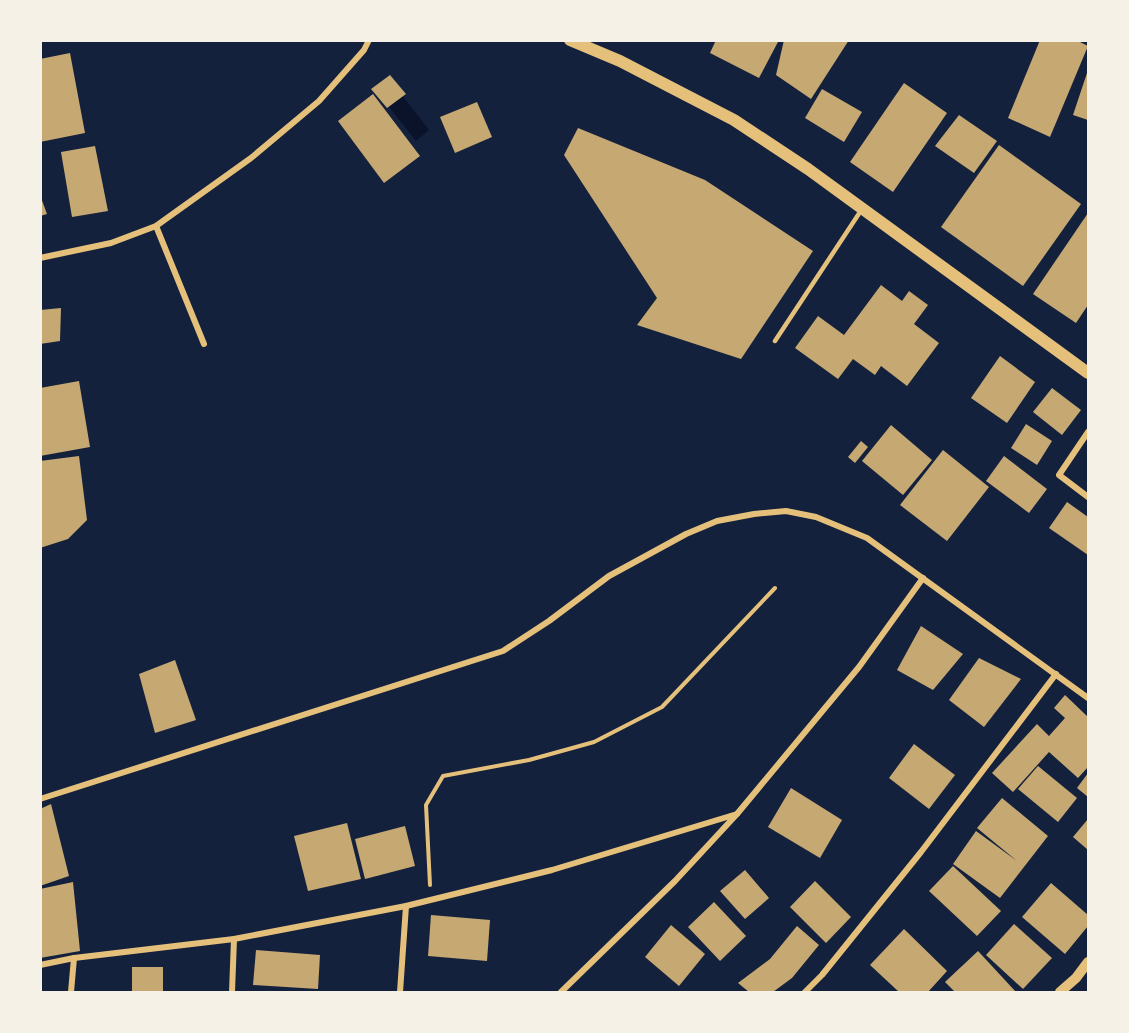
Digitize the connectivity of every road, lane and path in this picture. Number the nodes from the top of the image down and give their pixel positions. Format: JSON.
{"nodes":[{"id":1,"x":369,"y":40,"type":"edge"},
{"id":2,"x":570,"y":40,"type":"edge"},
{"id":3,"x":862,"y":209,"type":"junction"},
{"id":4,"x":156,"y":226,"type":"junction"},
{"id":5,"x":40,"y":258,"type":"edge"},
{"id":6,"x":775,"y":341,"type":"dead end"},
{"id":7,"x":204,"y":344,"type":"dead end"},
{"id":8,"x":1089,"y":373,"type":"edge"},
{"id":9,"x":1089,"y":432,"type":"edge"},
{"id":10,"x":1089,"y":497,"type":"edge"},
{"id":11,"x":923,"y":578,"type":"junction"},
{"id":12,"x":775,"y":588,"type":"dead end"},
{"id":13,"x":1056,"y":674,"type":"junction"},
{"id":14,"x":1089,"y":698,"type":"edge"},
{"id":15,"x":40,"y":800,"type":"edge"},
{"id":16,"x":737,"y":814,"type":"junction"},
{"id":17,"x":430,"y":900,"type":"junction"},
{"id":18,"x":406,"y":906,"type":"junction"},
{"id":19,"x":234,"y":939,"type":"junction"},
{"id":20,"x":74,"y":958,"type":"junction"},
{"id":21,"x":1089,"y":962,"type":"edge"},
{"id":22,"x":40,"y":965,"type":"edge"},
{"id":23,"x":71,"y":993,"type":"edge"},
{"id":24,"x":232,"y":993,"type":"edge"},
{"id":25,"x":400,"y":993,"type":"edge"},
{"id":26,"x":561,"y":993,"type":"edge"},
{"id":27,"x":805,"y":993,"type":"edge"},
{"id":28,"x":1060,"y":993,"type":"edge"}],
"edges":[{"from":1,"to":4,"type":"street"},
{"from":2,"to":3,"type":"main road"},
{"from":3,"to":6,"type":"lane"},
{"from":3,"to":8,"type":"main road"},
{"from":4,"to":5,"type":"street"},
{"from":4,"to":7,"type":"street"},
{"from":9,"to":10,"type":"street"},
{"from":11,"to":13,"type":"street"},
{"from":11,"to":15,"type":"street"},
{"from":11,"to":16,"type":"street"},
{"from":12,"to":17,"type":"path"},
{"from":13,"to":14,"type":"street"},
{"from":13,"to":27,"type":"street"},
{"from":16,"to":17,"type":"street"},
{"from":16,"to":26,"type":"street"},
{"from":17,"to":18,"type":"street"},
{"from":18,"to":19,"type":"street"},
{"from":18,"to":25,"type":"street"},
{"from":19,"to":20,"type":"street"},
{"from":19,"to":24,"type":"street"},
{"from":20,"to":22,"type":"street"},
{"from":20,"to":23,"type":"street"},
{"from":21,"to":28,"type":"street"}]}
